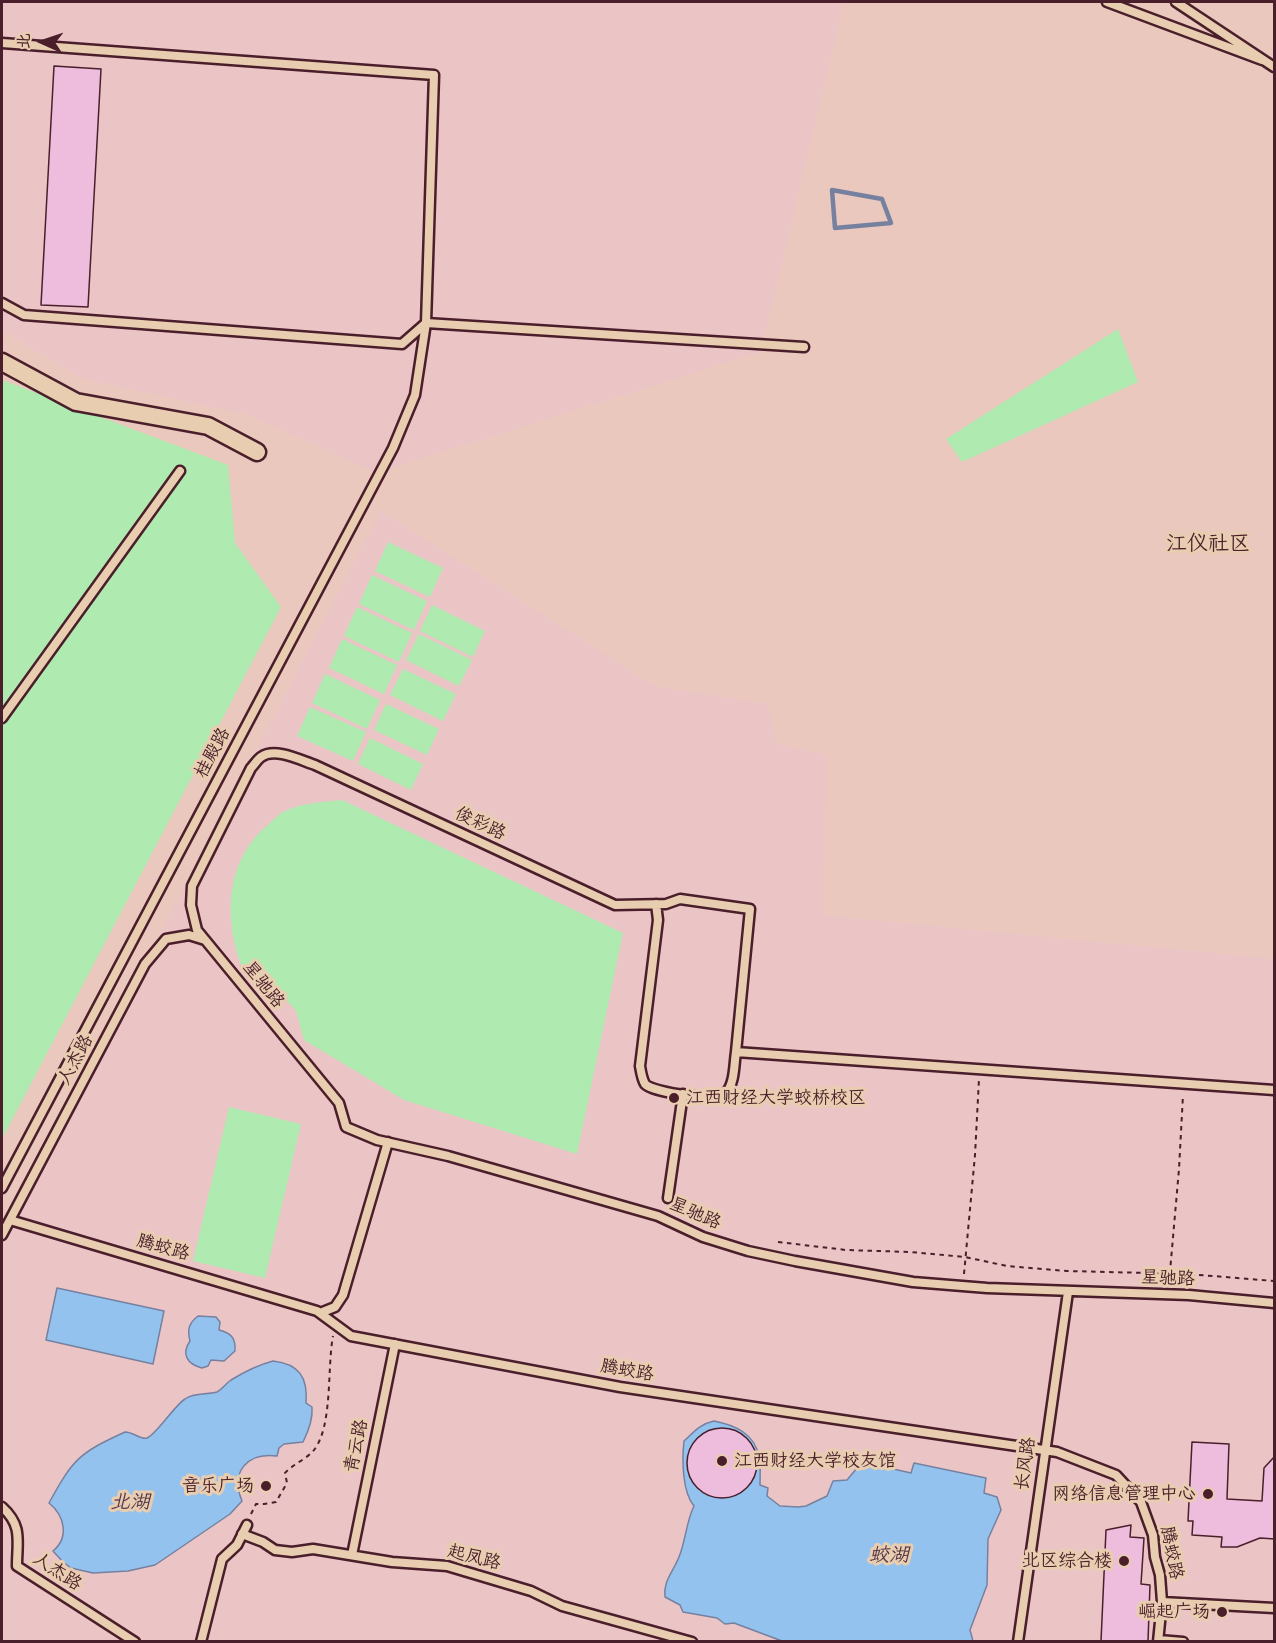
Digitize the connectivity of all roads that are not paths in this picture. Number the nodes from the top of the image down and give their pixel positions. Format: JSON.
{"nodes":[{"id":1,"x":1107,"y":2,"type":"edge"},
{"id":2,"x":1176,"y":2,"type":"edge"},
{"id":3,"x":2,"y":43,"type":"edge"},
{"id":4,"x":1262,"y":60,"type":"junction"},
{"id":5,"x":1275,"y":67,"type":"edge"},
{"id":6,"x":2,"y":303,"type":"edge"},
{"id":7,"x":426,"y":323,"type":"junction"},
{"id":8,"x":804,"y":347,"type":"dead end"},
{"id":9,"x":2,"y":362,"type":"edge"},
{"id":10,"x":257,"y":452,"type":"dead end"},
{"id":11,"x":180,"y":471,"type":"dead end"},
{"id":12,"x":2,"y":718,"type":"edge"},
{"id":13,"x":656,"y":904,"type":"junction"},
{"id":14,"x":206,"y":940,"type":"junction"},
{"id":15,"x":736,"y":1052,"type":"junction"},
{"id":16,"x":1275,"y":1090,"type":"edge"},
{"id":17,"x":683,"y":1094,"type":"junction"},
{"id":18,"x":388,"y":1142,"type":"junction"},
{"id":19,"x":2,"y":1188,"type":"edge"},
{"id":20,"x":668,"y":1198,"type":"dead end"},
{"id":21,"x":10,"y":1220,"type":"junction"},
{"id":22,"x":2,"y":1235,"type":"edge"},
{"id":23,"x":1068,"y":1292,"type":"junction"},
{"id":24,"x":1275,"y":1303,"type":"edge"},
{"id":25,"x":320,"y":1313,"type":"junction"},
{"id":26,"x":395,"y":1344,"type":"junction"},
{"id":27,"x":1045,"y":1451,"type":"junction"},
{"id":28,"x":2,"y":1507,"type":"edge"},
{"id":29,"x":247,"y":1526,"type":"road end"},
{"id":30,"x":242,"y":1534,"type":"junction"},
{"id":31,"x":352,"y":1556,"type":"junction"},
{"id":32,"x":1162,"y":1602,"type":"junction"},
{"id":33,"x":1275,"y":1608,"type":"edge"},
{"id":34,"x":135,"y":1641,"type":"edge"},
{"id":35,"x":201,"y":1641,"type":"edge"},
{"id":36,"x":692,"y":1641,"type":"edge"},
{"id":37,"x":1018,"y":1641,"type":"edge"},
{"id":38,"x":1159,"y":1641,"type":"edge"},
{"id":39,"x":1183,"y":1641,"type":"edge"}],
"edges":[{"from":1,"to":4,"type":"lane"},
{"from":2,"to":4,"type":"lane"},
{"from":3,"to":7,"type":"lane","name":"桂殿路"},
{"from":4,"to":5,"type":"lane"},
{"from":6,"to":7,"type":"lane"},
{"from":7,"to":8,"type":"lane"},
{"from":7,"to":19,"type":"lane","name":"桂殿路"},
{"from":9,"to":10,"type":"street"},
{"from":11,"to":12,"type":"lane"},
{"from":13,"to":14,"type":"lane","name":"俊彩路"},
{"from":13,"to":15,"type":"lane","name":"俊彩路"},
{"from":13,"to":17,"type":"lane"},
{"from":14,"to":18,"type":"lane","name":"星驰路"},
{"from":14,"to":21,"type":"lane","name":"人杰路"},
{"from":15,"to":16,"type":"lane"},
{"from":15,"to":17,"type":"lane"},
{"from":17,"to":20,"type":"lane"},
{"from":18,"to":23,"type":"lane","name":"星驰路"},
{"from":18,"to":25,"type":"lane"},
{"from":21,"to":22,"type":"lane","name":"人杰路"},
{"from":21,"to":25,"type":"lane","name":"腾蛟路"},
{"from":23,"to":24,"type":"lane","name":"星驰路"},
{"from":23,"to":27,"type":"lane","name":"长风路"},
{"from":25,"to":26,"type":"lane","name":"腾蛟路"},
{"from":26,"to":27,"type":"lane","name":"腾蛟路"},
{"from":26,"to":31,"type":"lane","name":"青云路"},
{"from":27,"to":32,"type":"lane","name":"腾蛟路"},
{"from":27,"to":37,"type":"lane","name":"长风路"},
{"from":28,"to":34,"type":"lane","name":"人杰路"},
{"from":29,"to":30,"type":"lane"},
{"from":30,"to":31,"type":"lane","name":"起凤路"},
{"from":30,"to":35,"type":"lane"},
{"from":31,"to":36,"type":"lane","name":"起凤路"},
{"from":32,"to":33,"type":"lane","name":"腾蛟路"},
{"from":32,"to":38,"type":"lane","name":"腾蛟路"},
{"from":38,"to":39,"type":"lane","name":"腾蛟路"}]}
